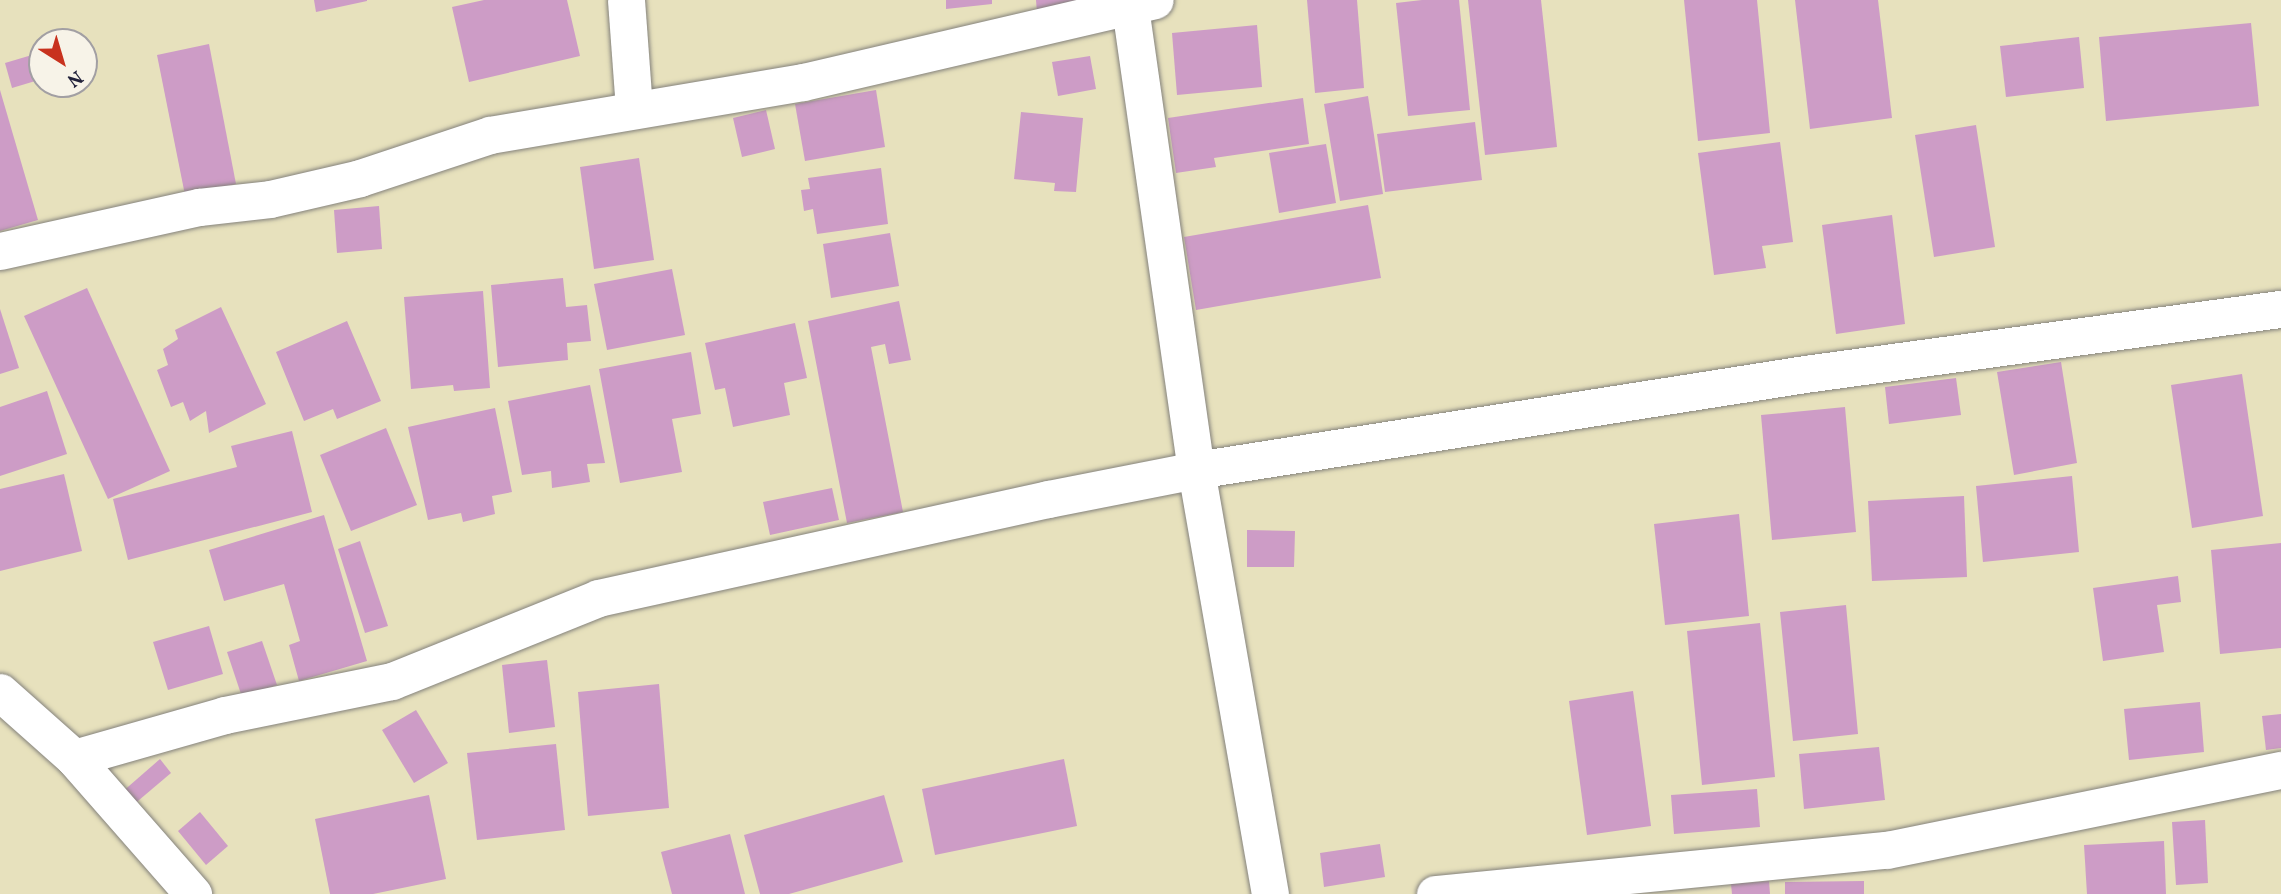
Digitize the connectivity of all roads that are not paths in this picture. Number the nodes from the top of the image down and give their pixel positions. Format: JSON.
{"nodes":[{"id":1,"x":626,"y":0,"type":"edge"},
{"id":2,"x":1138,"y":2,"type":"edge"},
{"id":3,"x":634,"y":110,"type":"junction"},
{"id":4,"x":0,"y":251,"type":"edge"},
{"id":5,"x":2281,"y":309,"type":"edge"},
{"id":6,"x":1195,"y":470,"type":"junction"},
{"id":7,"x":0,"y":692,"type":"edge"},
{"id":8,"x":74,"y":758,"type":"junction"},
{"id":9,"x":2281,"y":770,"type":"edge"},
{"id":10,"x":193,"y":894,"type":"edge"},
{"id":11,"x":1270,"y":894,"type":"edge"},
{"id":12,"x":1435,"y":894,"type":"edge"}],
"edges":[{"from":1,"to":3,"type":"street"},
{"from":2,"to":3,"type":"street"},
{"from":2,"to":6,"type":"street"},
{"from":3,"to":4,"type":"street"},
{"from":5,"to":6,"type":"street"},
{"from":6,"to":8,"type":"street"},
{"from":6,"to":11,"type":"street"},
{"from":7,"to":8,"type":"street"},
{"from":8,"to":10,"type":"street"},
{"from":9,"to":12,"type":"street"}]}
